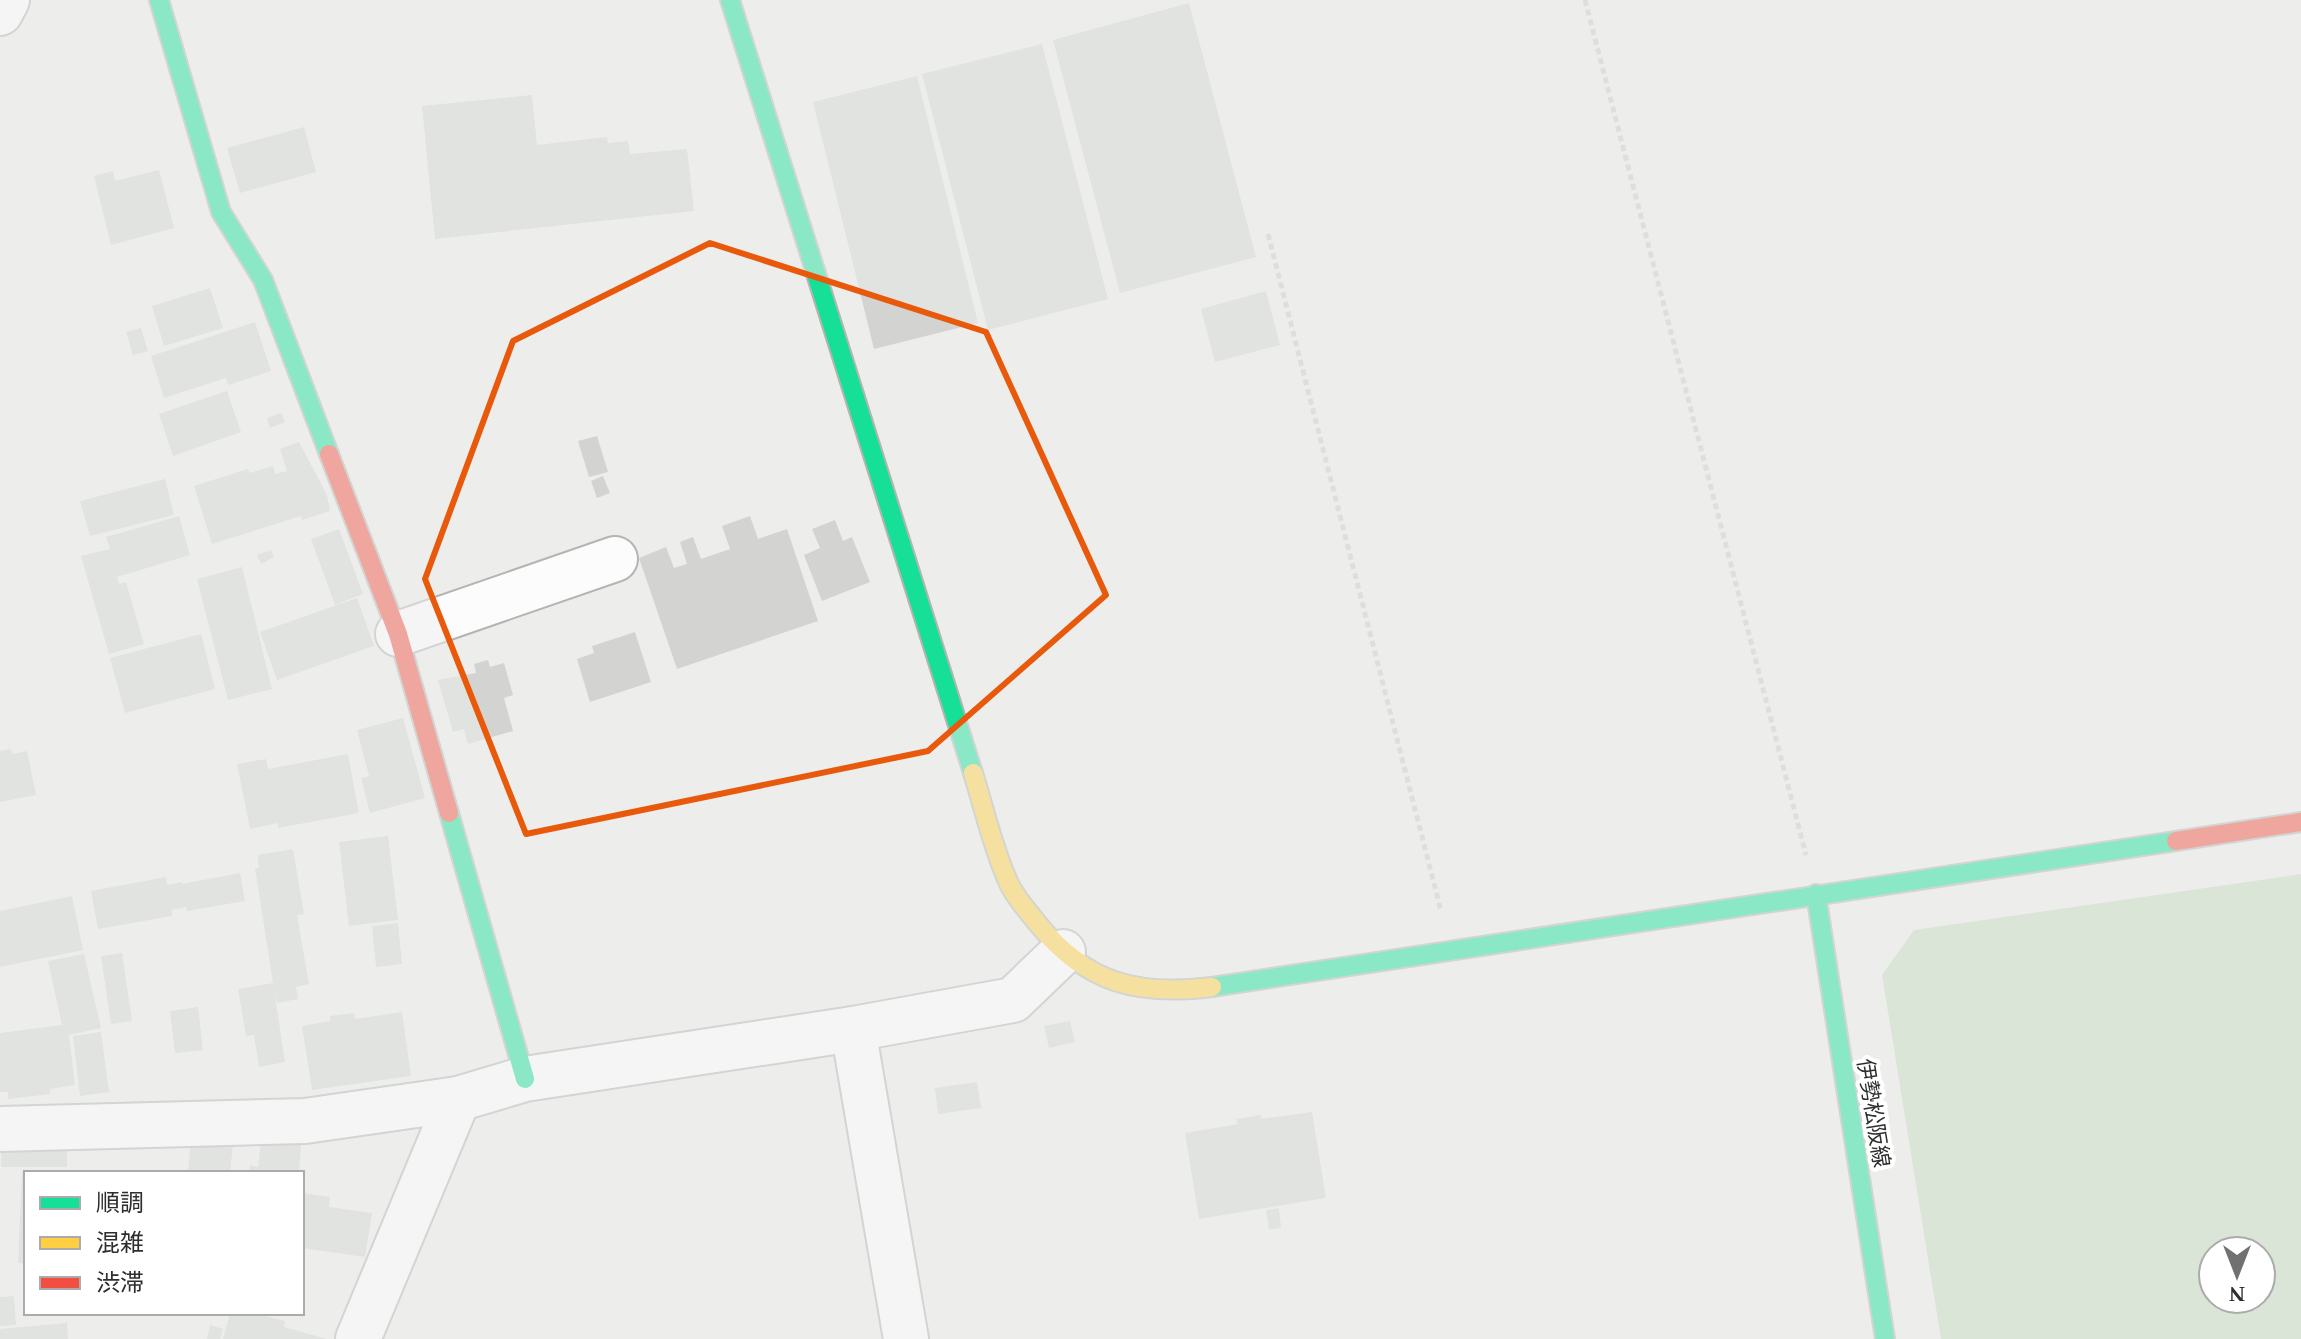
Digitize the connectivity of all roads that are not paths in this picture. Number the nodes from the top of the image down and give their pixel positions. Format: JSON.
{"nodes":[{"id":1,"x":7,"y":0,"type":"edge"},
{"id":2,"x":159,"y":0,"type":"edge"},
{"id":3,"x":730,"y":0,"type":"edge"},
{"id":4,"x":0,"y":13,"type":"edge"},
{"id":5,"x":615,"y":559,"type":"dead end"},
{"id":6,"x":398,"y":634,"type":"junction"},
{"id":7,"x":2301,"y":822,"type":"edge"},
{"id":8,"x":1816,"y":894,"type":"junction"},
{"id":9,"x":1063,"y":952,"type":"junction"},
{"id":10,"x":853,"y":1029,"type":"junction"},
{"id":11,"x":525,"y":1079,"type":"junction"},
{"id":12,"x":458,"y":1099,"type":"junction"},
{"id":13,"x":0,"y":1129,"type":"edge"},
{"id":14,"x":358,"y":1339,"type":"edge"},
{"id":15,"x":906,"y":1339,"type":"edge"},
{"id":16,"x":1885,"y":1339,"type":"edge"}],
"edges":[{"from":1,"to":4,"type":"street"},
{"from":2,"to":6,"type":"street"},
{"from":3,"to":9,"type":"street"},
{"from":5,"to":6,"type":"street"},
{"from":6,"to":11,"type":"street"},
{"from":7,"to":8,"type":"street"},
{"from":8,"to":9,"type":"street"},
{"from":8,"to":16,"type":"street","name":"伊勢松阪線"},
{"from":9,"to":10,"type":"street"},
{"from":10,"to":11,"type":"street"},
{"from":10,"to":15,"type":"street"},
{"from":11,"to":12,"type":"street"},
{"from":12,"to":13,"type":"street"},
{"from":12,"to":14,"type":"street"}]}
